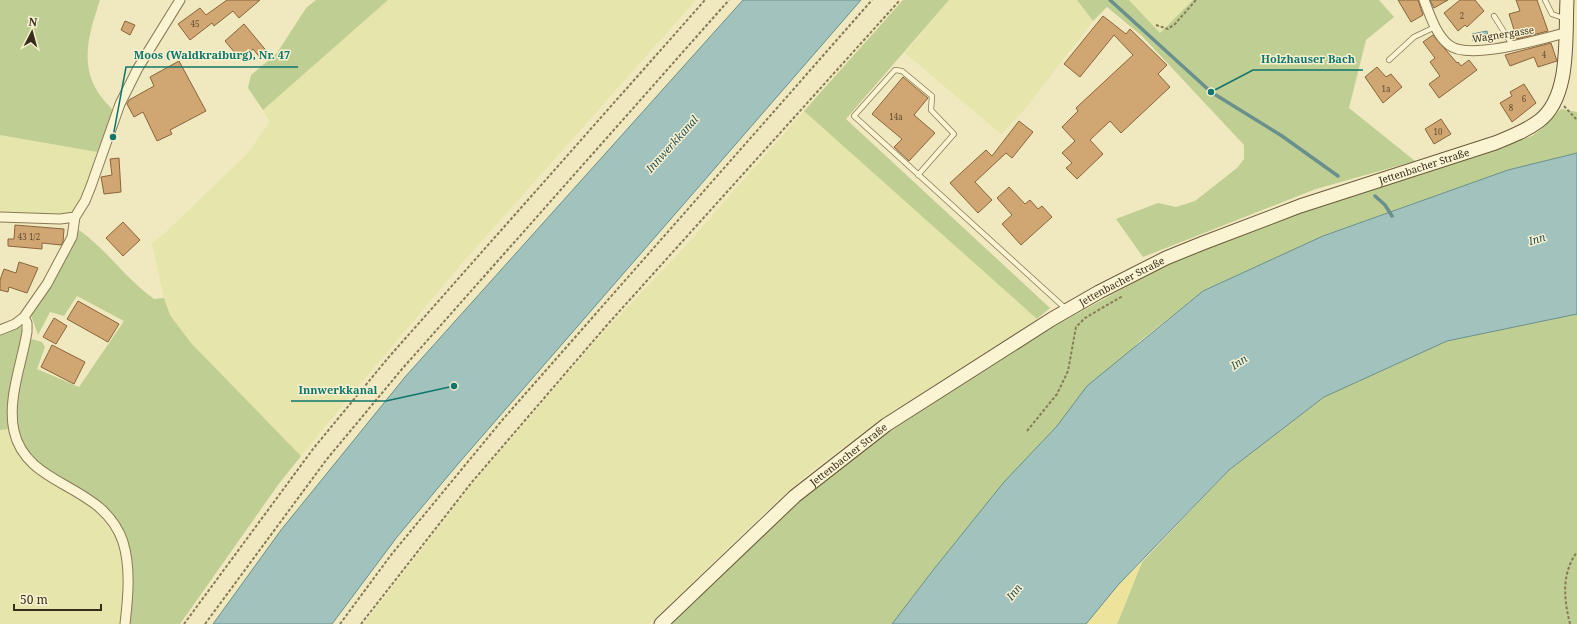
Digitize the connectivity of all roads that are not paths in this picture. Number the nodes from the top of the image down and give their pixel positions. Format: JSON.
{"nodes":[{"id":1,"x":180,"y":0,"type":"edge"},
{"id":2,"x":1424,"y":0,"type":"edge"},
{"id":3,"x":1546,"y":0,"type":"edge"},
{"id":4,"x":1567,"y":0,"type":"edge"},
{"id":5,"x":1494,"y":16,"type":"dead end"},
{"id":6,"x":1566,"y":19,"type":"junction"},
{"id":7,"x":1435,"y":27,"type":"junction"},
{"id":8,"x":1565,"y":33,"type":"junction"},
{"id":9,"x":1513,"y":46,"type":"junction"},
{"id":10,"x":1389,"y":60,"type":"dead end"},
{"id":11,"x":918,"y":175,"type":"junction"},
{"id":12,"x":0,"y":217,"type":"edge"},
{"id":13,"x":75,"y":217,"type":"junction"},
{"id":14,"x":1068,"y":310,"type":"junction"},
{"id":15,"x":24,"y":317,"type":"junction"},
{"id":16,"x":0,"y":330,"type":"edge"},
{"id":17,"x":125,"y":624,"type":"edge"},
{"id":18,"x":662,"y":624,"type":"edge"}],
"edges":[{"from":1,"to":13,"type":"street"},
{"from":2,"to":7,"type":"street","name":"Wagnergasse"},
{"from":3,"to":6,"type":"lane"},
{"from":4,"to":6,"type":"street","name":"Jettenbacher Straße"},
{"from":5,"to":9,"type":"lane"},
{"from":6,"to":8,"type":"street","name":"Jettenbacher Straße"},
{"from":7,"to":9,"type":"street","name":"Wagnergasse"},
{"from":7,"to":10,"type":"lane"},
{"from":8,"to":9,"type":"street","name":"Wagnergasse"},
{"from":8,"to":14,"type":"street","name":"Jettenbacher Straße"},
{"from":11,"to":11,"type":"lane"},
{"from":11,"to":14,"type":"lane"},
{"from":12,"to":13,"type":"street"},
{"from":13,"to":15,"type":"street"},
{"from":14,"to":18,"type":"street","name":"Jettenbacher Straße"},
{"from":15,"to":16,"type":"street"},
{"from":15,"to":17,"type":"street"}]}
